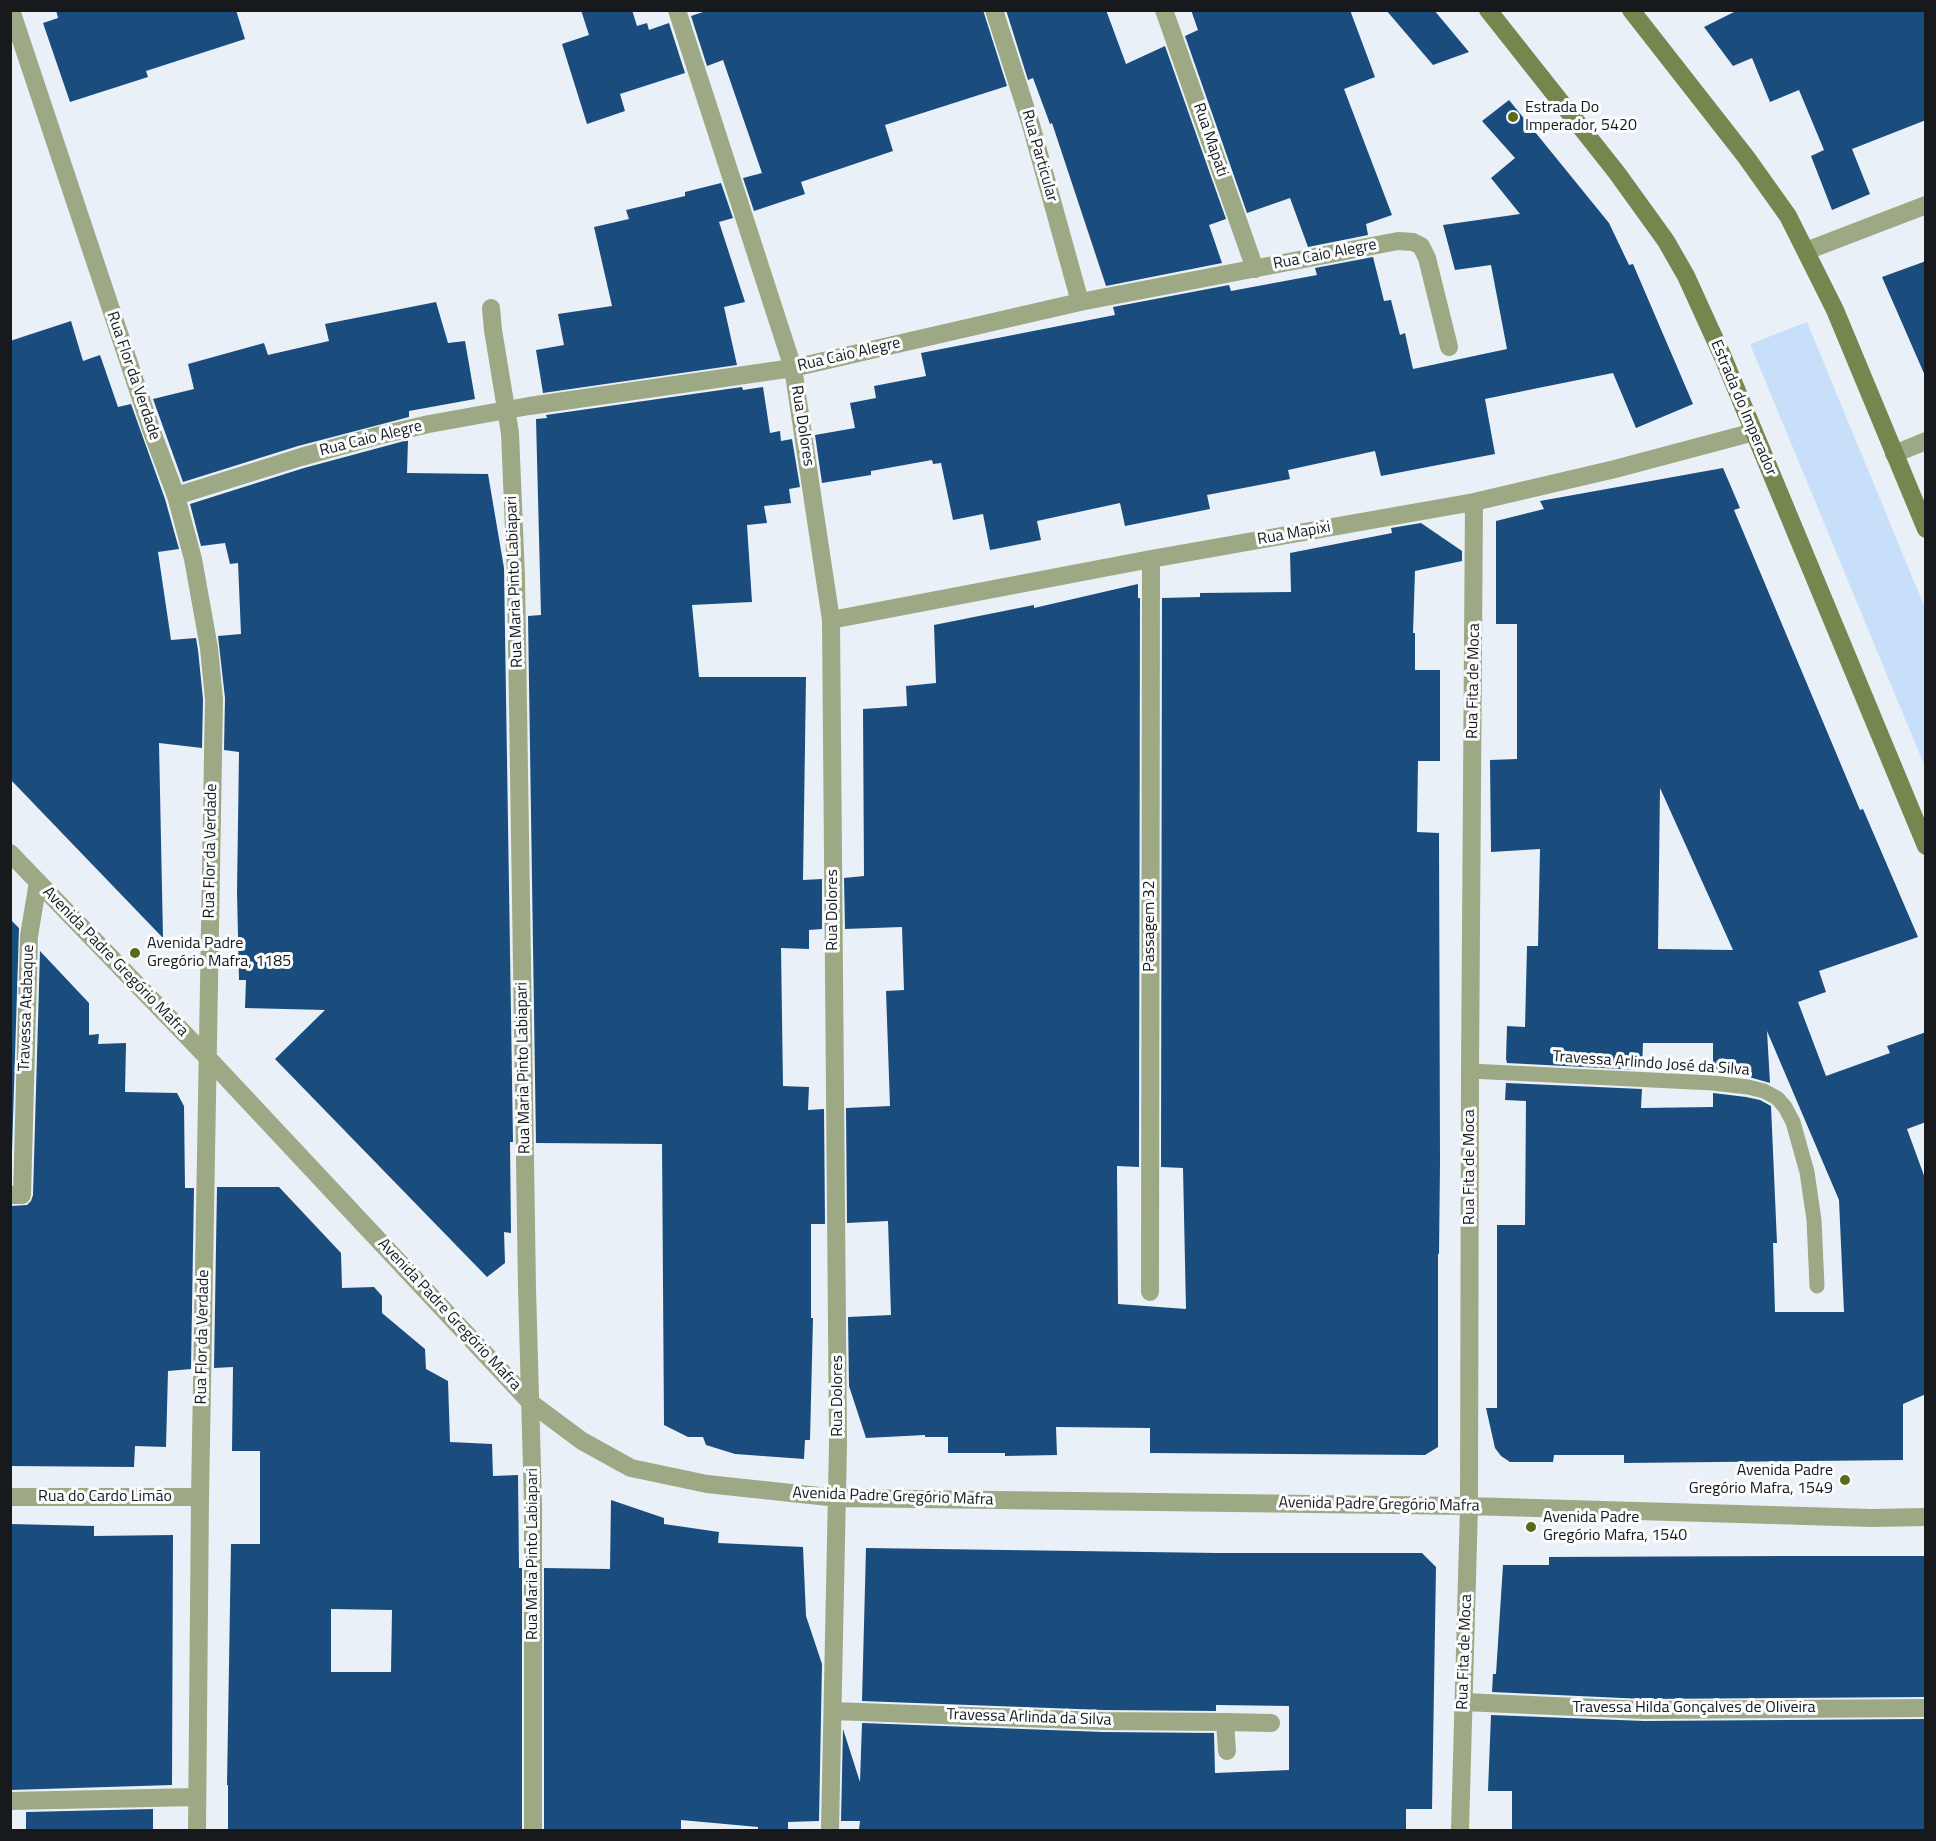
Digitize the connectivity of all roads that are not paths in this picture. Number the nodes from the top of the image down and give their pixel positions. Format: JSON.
{"nodes":[{"id":1,"x":11,"y":10,"type":"edge"},
{"id":2,"x":677,"y":10,"type":"edge"},
{"id":3,"x":994,"y":10,"type":"edge"},
{"id":4,"x":1164,"y":10,"type":"edge"},
{"id":5,"x":1488,"y":10,"type":"edge"},
{"id":6,"x":1630,"y":10,"type":"edge"},
{"id":7,"x":1926,"y":205,"type":"edge"},
{"id":8,"x":1806,"y":251,"type":"junction"},
{"id":9,"x":1255,"y":269,"type":"junction"},
{"id":10,"x":1080,"y":302,"type":"junction"},
{"id":11,"x":491,"y":308,"type":"dead end"},
{"id":12,"x":1449,"y":347,"type":"dead end"},
{"id":13,"x":793,"y":368,"type":"junction"},
{"id":14,"x":507,"y":410,"type":"junction"},
{"id":15,"x":1754,"y":432,"type":"junction"},
{"id":16,"x":1926,"y":441,"type":"edge"},
{"id":17,"x":1894,"y":454,"type":"junction"},
{"id":18,"x":176,"y":496,"type":"junction"},
{"id":19,"x":1474,"y":502,"type":"junction"},
{"id":20,"x":1926,"y":529,"type":"edge"},
{"id":21,"x":1151,"y":559,"type":"junction"},
{"id":22,"x":831,"y":620,"type":"junction"},
{"id":23,"x":1926,"y":846,"type":"edge"},
{"id":24,"x":10,"y":853,"type":"edge"},
{"id":25,"x":38,"y":882,"type":"junction"},
{"id":26,"x":207,"y":1058,"type":"junction"},
{"id":27,"x":1470,"y":1071,"type":"junction"},
{"id":28,"x":10,"y":1195,"type":"edge"},
{"id":29,"x":1817,"y":1286,"type":"dead end"},
{"id":30,"x":1150,"y":1292,"type":"dead end"},
{"id":31,"x":531,"y":1403,"type":"junction"},
{"id":32,"x":10,"y":1497,"type":"edge"},
{"id":33,"x":200,"y":1497,"type":"junction"},
{"id":34,"x":837,"y":1498,"type":"junction"},
{"id":35,"x":1469,"y":1506,"type":"junction"},
{"id":36,"x":1926,"y":1517,"type":"edge"},
{"id":37,"x":1463,"y":1702,"type":"junction"},
{"id":38,"x":1926,"y":1708,"type":"edge"},
{"id":39,"x":833,"y":1711,"type":"junction"},
{"id":40,"x":1225,"y":1722,"type":"junction"},
{"id":41,"x":1271,"y":1723,"type":"dead end"},
{"id":42,"x":1227,"y":1750,"type":"dead end"},
{"id":43,"x":197,"y":1797,"type":"junction"},
{"id":44,"x":10,"y":1801,"type":"edge"},
{"id":45,"x":197,"y":1830,"type":"edge"},
{"id":46,"x":533,"y":1830,"type":"edge"},
{"id":47,"x":830,"y":1830,"type":"edge"},
{"id":48,"x":1460,"y":1830,"type":"edge"}],
"edges":[{"from":1,"to":18,"type":"street","name":"Rua Flor da Verdade"},
{"from":2,"to":13,"type":"street","name":"Rua Dolores"},
{"from":3,"to":10,"type":"street","name":"Rua Particular"},
{"from":4,"to":9,"type":"street","name":"Rua Mapati"},
{"from":5,"to":15,"type":"main road","name":"Estrada do Imperador"},
{"from":6,"to":8,"type":"main road"},
{"from":7,"to":8,"type":"street"},
{"from":8,"to":17,"type":"main road"},
{"from":9,"to":10,"type":"street","name":"Rua Caio Alegre"},
{"from":9,"to":12,"type":"street","name":"Rua Caio Alegre"},
{"from":10,"to":13,"type":"street","name":"Rua Caio Alegre"},
{"from":11,"to":14,"type":"street","name":"Rua Maria Pinto Labiapari"},
{"from":13,"to":14,"type":"street","name":"Rua Caio Alegre"},
{"from":13,"to":22,"type":"street","name":"Rua Dolores"},
{"from":14,"to":18,"type":"street","name":"Rua Caio Alegre"},
{"from":14,"to":31,"type":"street","name":"Rua Maria Pinto Labiapari"},
{"from":15,"to":19,"type":"street","name":"Rua Mapixi"},
{"from":15,"to":23,"type":"main road","name":"Estrada do Imperador"},
{"from":16,"to":17,"type":"street"},
{"from":17,"to":20,"type":"main road"},
{"from":18,"to":26,"type":"street","name":"Rua Flor da Verdade"},
{"from":19,"to":21,"type":"street","name":"Rua Mapixi"},
{"from":19,"to":27,"type":"street","name":"Rua Fita de Moca"},
{"from":21,"to":22,"type":"street","name":"Rua Mapixi"},
{"from":21,"to":30,"type":"street","name":"Passagem 32"},
{"from":22,"to":34,"type":"street","name":"Rua Dolores"},
{"from":24,"to":25,"type":"street","name":"Avenida Padre Gregório Mafra"},
{"from":25,"to":26,"type":"street","name":"Avenida Padre Gregório Mafra"},
{"from":25,"to":28,"type":"street","name":"Travessa Atabaque"},
{"from":26,"to":31,"type":"street","name":"Avenida Padre Gregório Mafra"},
{"from":26,"to":33,"type":"street","name":"Rua Flor da Verdade"},
{"from":27,"to":29,"type":"lane","name":"Travessa Arlindo José da Silva"},
{"from":27,"to":35,"type":"street","name":"Rua Fita de Moca"},
{"from":31,"to":34,"type":"street","name":"Avenida Padre Gregório Mafra"},
{"from":31,"to":46,"type":"street","name":"Rua Maria Pinto Labiapari"},
{"from":32,"to":33,"type":"street","name":"Rua do Cardo Limão"},
{"from":33,"to":43,"type":"street","name":"Rua Flor da Verdade"},
{"from":34,"to":35,"type":"street","name":"Avenida Padre Gregório Mafra"},
{"from":34,"to":39,"type":"street","name":"Rua Dolores"},
{"from":35,"to":36,"type":"street","name":"Avenida Padre Gregório Mafra"},
{"from":35,"to":37,"type":"street","name":"Rua Fita de Moca"},
{"from":37,"to":38,"type":"street","name":"Travessa Hilda Gonçalves de Oliveira"},
{"from":37,"to":48,"type":"street","name":"Rua Fita de Moca"},
{"from":39,"to":40,"type":"street","name":"Travessa Arlinda da Silva"},
{"from":39,"to":47,"type":"street","name":"Rua Dolores"},
{"from":40,"to":41,"type":"street","name":"Travessa Arlinda da Silva"},
{"from":40,"to":42,"type":"street"},
{"from":43,"to":44,"type":"street"},
{"from":43,"to":45,"type":"street","name":"Rua Flor da Verdade"}]}
